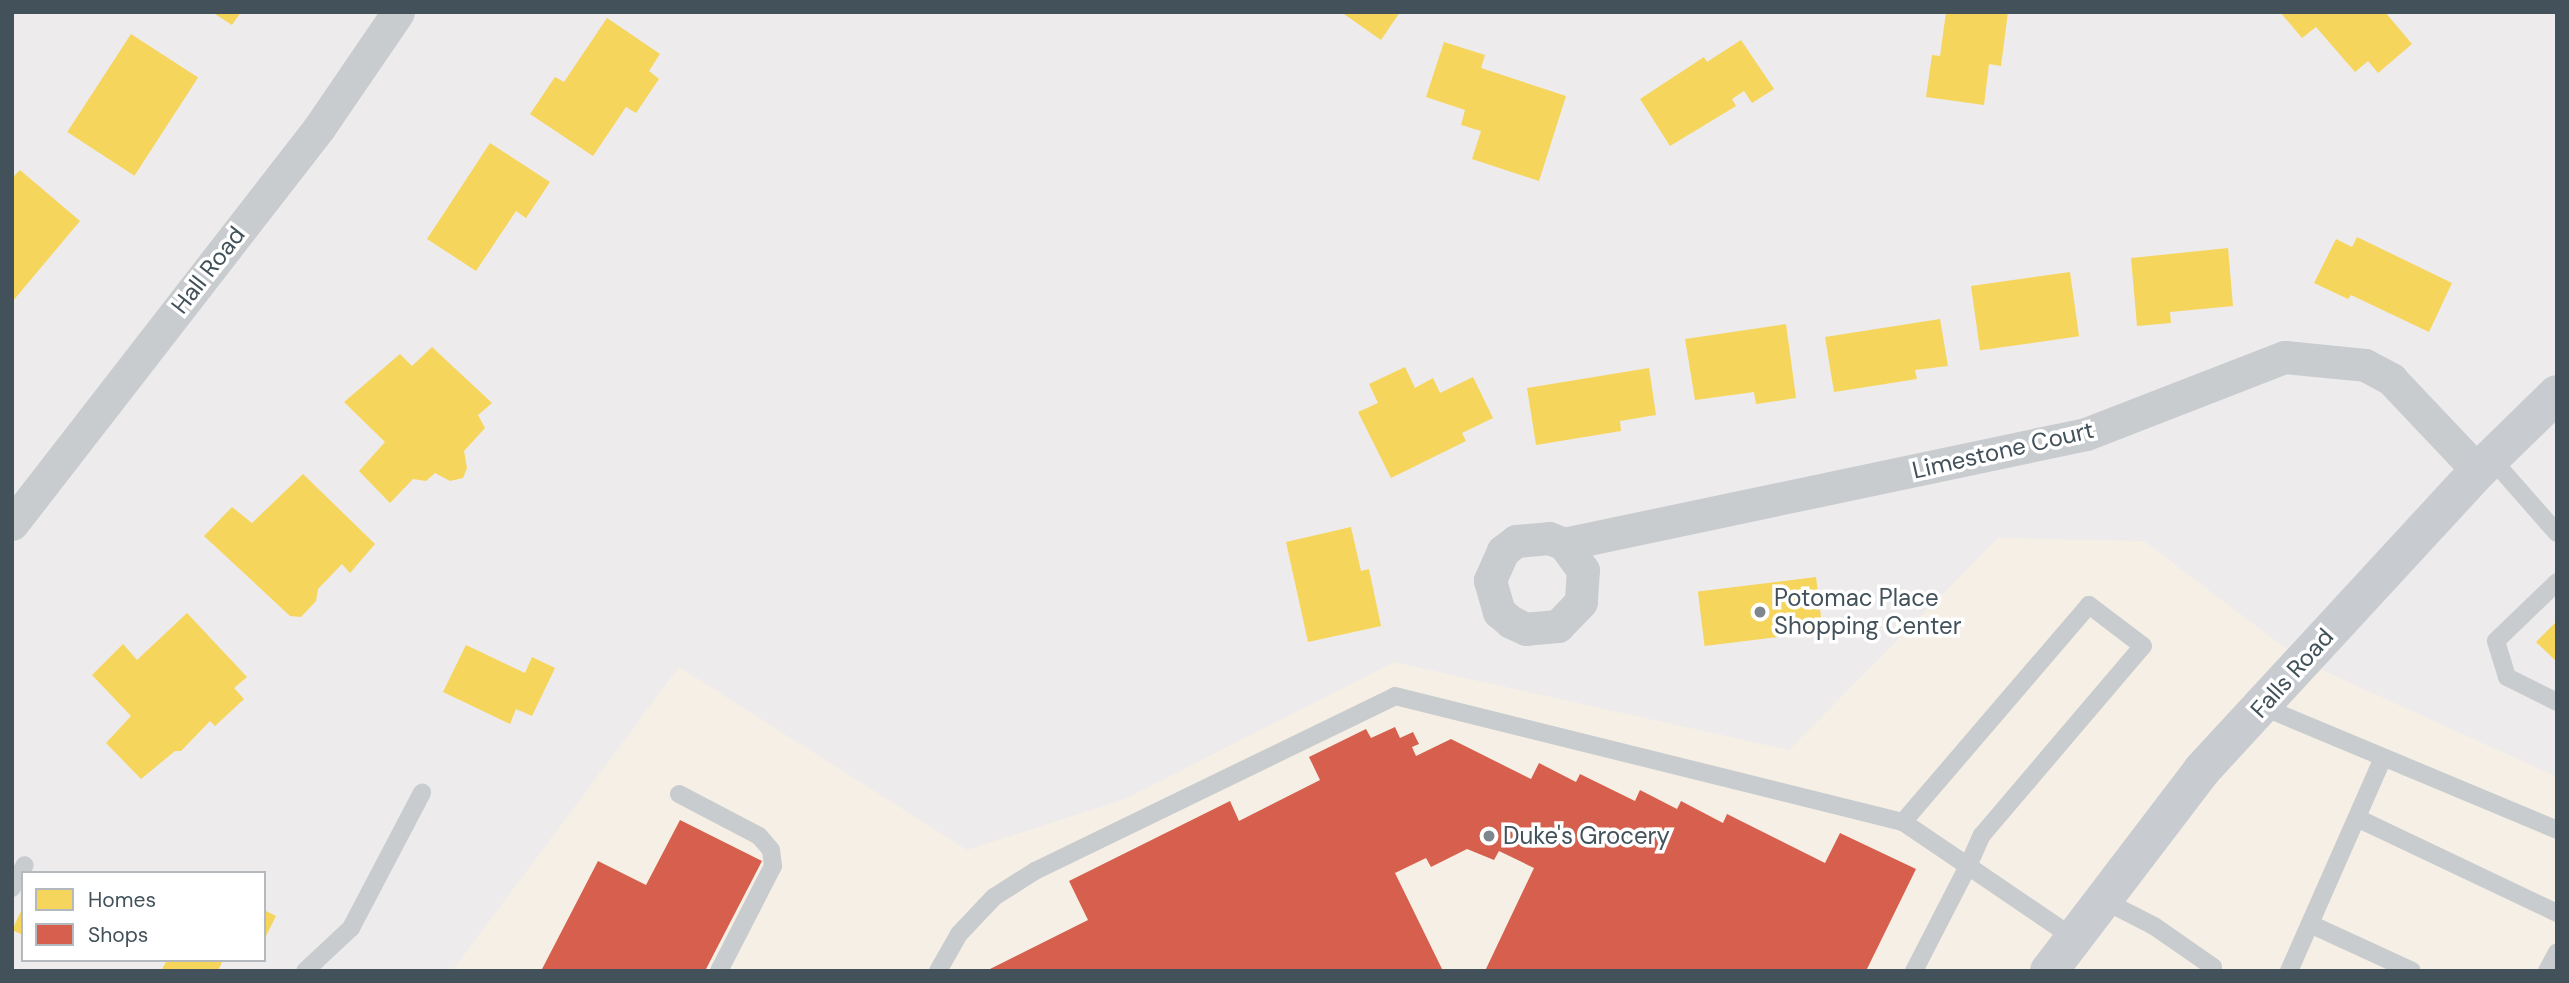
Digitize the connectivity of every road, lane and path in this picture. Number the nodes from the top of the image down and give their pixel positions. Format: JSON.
{"nodes":[{"id":1,"x":398,"y":12,"type":"edge"},
{"id":2,"x":2557,"y":394,"type":"edge"},
{"id":3,"x":2485,"y":464,"type":"junction"},
{"id":4,"x":12,"y":524,"type":"edge"},
{"id":5,"x":2557,"y":533,"type":"edge"},
{"id":6,"x":1564,"y":544,"type":"dead end"},
{"id":7,"x":2557,"y":582,"type":"edge"},
{"id":8,"x":2557,"y":702,"type":"edge"},
{"id":9,"x":2261,"y":706,"type":"junction"},
{"id":10,"x":2383,"y":758,"type":"junction"},
{"id":11,"x":422,"y":793,"type":"dead end"},
{"id":12,"x":679,"y":794,"type":"dead end"},
{"id":13,"x":2357,"y":818,"type":"junction"},
{"id":14,"x":1903,"y":822,"type":"junction"},
{"id":15,"x":2557,"y":830,"type":"edge"},
{"id":16,"x":25,"y":865,"type":"dead end"},
{"id":17,"x":1968,"y":866,"type":"junction"},
{"id":18,"x":22,"y":871,"type":"edge"},
{"id":19,"x":21,"y":872,"type":"edge"},
{"id":20,"x":12,"y":888,"type":"edge"},
{"id":21,"x":2103,"y":900,"type":"junction"},
{"id":22,"x":2557,"y":913,"type":"edge"},
{"id":23,"x":2310,"y":923,"type":"junction"},
{"id":24,"x":2074,"y":938,"type":"junction"},
{"id":25,"x":2557,"y":952,"type":"edge"},
{"id":26,"x":2215,"y":970,"type":"edge"},
{"id":27,"x":304,"y":971,"type":"edge"},
{"id":28,"x":719,"y":971,"type":"edge"},
{"id":29,"x":938,"y":971,"type":"edge"},
{"id":30,"x":1914,"y":971,"type":"edge"},
{"id":31,"x":2049,"y":971,"type":"edge"},
{"id":32,"x":2289,"y":971,"type":"edge"},
{"id":33,"x":2413,"y":971,"type":"edge"},
{"id":34,"x":2547,"y":971,"type":"edge"}],
"edges":[{"from":1,"to":4,"type":"street","name":"Hall Road"},
{"from":2,"to":3,"type":"main road","name":"Falls Road"},
{"from":3,"to":5,"type":"lane"},
{"from":3,"to":6,"type":"street","name":"Limestone Court"},
{"from":3,"to":9,"type":"main road","name":"Falls Road"},
{"from":7,"to":8,"type":"lane"},
{"from":9,"to":10,"type":"lane"},
{"from":9,"to":21,"type":"main road","name":"Falls Road"},
{"from":10,"to":13,"type":"lane"},
{"from":10,"to":15,"type":"lane"},
{"from":11,"to":27,"type":"lane"},
{"from":12,"to":28,"type":"lane"},
{"from":13,"to":22,"type":"lane"},
{"from":13,"to":23,"type":"lane"},
{"from":14,"to":17,"type":"lane"},
{"from":14,"to":17,"type":"lane"},
{"from":14,"to":29,"type":"lane"},
{"from":16,"to":18,"type":"lane"},
{"from":17,"to":24,"type":"lane"},
{"from":17,"to":30,"type":"lane"},
{"from":19,"to":20,"type":"lane"},
{"from":21,"to":24,"type":"main road","name":"Falls Road"},
{"from":21,"to":26,"type":"lane"},
{"from":23,"to":32,"type":"lane"},
{"from":23,"to":33,"type":"lane"},
{"from":24,"to":31,"type":"main road","name":"Falls Road"},
{"from":25,"to":34,"type":"lane"}]}
